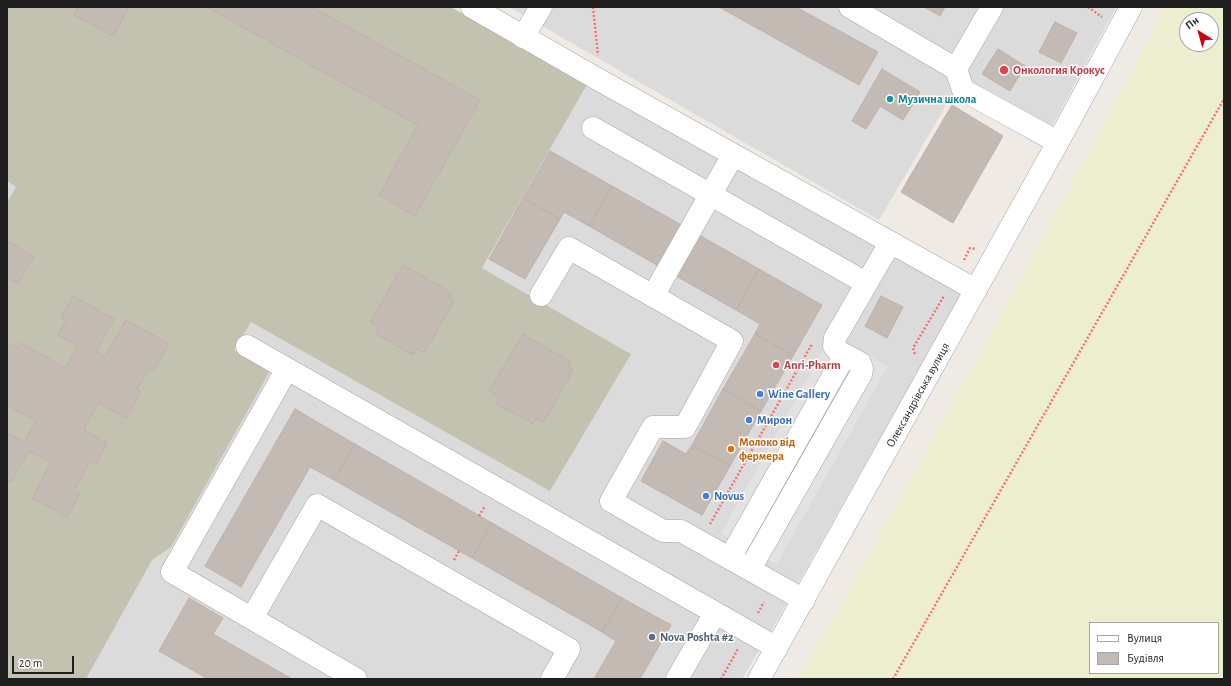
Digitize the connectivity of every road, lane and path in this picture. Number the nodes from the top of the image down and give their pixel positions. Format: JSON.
{"nodes":[{"id":1,"x":472,"y":7,"type":"edge"},
{"id":2,"x":541,"y":7,"type":"edge"},
{"id":3,"x":593,"y":7,"type":"edge"},
{"id":4,"x":992,"y":7,"type":"edge"},
{"id":5,"x":1088,"y":7,"type":"edge"},
{"id":6,"x":1131,"y":7,"type":"edge"},
{"id":7,"x":859,"y":9,"type":"edge"},
{"id":8,"x":1105,"y":20,"type":"dead end"},
{"id":9,"x":524,"y":37,"type":"junction"},
{"id":10,"x":956,"y":69,"type":"junction"},
{"id":11,"x":601,"y":81,"type":"junction"},
{"id":12,"x":1224,"y":100,"type":"edge"},
{"id":13,"x":593,"y":128,"type":"dead end"},
{"id":14,"x":1058,"y":142,"type":"junction"},
{"id":15,"x":733,"y":155,"type":"junction"},
{"id":16,"x":710,"y":195,"type":"junction"},
{"id":17,"x":890,"y":243,"type":"junction"},
{"id":18,"x":866,"y":283,"type":"junction"},
{"id":19,"x":976,"y":290,"type":"junction"},
{"id":20,"x":541,"y":295,"type":"dead end"},
{"id":21,"x":653,"y":296,"type":"junction"},
{"id":22,"x":812,"y":344,"type":"dead end"},
{"id":23,"x":247,"y":346,"type":"dead end"},
{"id":24,"x":845,"y":355,"type":"junction"},
{"id":25,"x":287,"y":370,"type":"junction"},
{"id":26,"x":707,"y":530,"type":"dead end"},
{"id":27,"x":730,"y":558,"type":"junction"},
{"id":28,"x":750,"y":569,"type":"junction"},
{"id":29,"x":804,"y":600,"type":"junction"},
{"id":30,"x":715,"y":613,"type":"junction"},
{"id":31,"x":252,"y":618,"type":"junction"},
{"id":32,"x":777,"y":648,"type":"junction"},
{"id":33,"x":356,"y":679,"type":"edge"},
{"id":34,"x":552,"y":679,"type":"edge"},
{"id":35,"x":677,"y":679,"type":"edge"},
{"id":36,"x":759,"y":679,"type":"edge"},
{"id":37,"x":893,"y":679,"type":"edge"}],
"edges":[{"from":1,"to":9,"type":"street"},
{"from":2,"to":9,"type":"street"},
{"from":3,"to":11,"type":"path"},
{"from":4,"to":10,"type":"street"},
{"from":5,"to":8,"type":"path"},
{"from":6,"to":14,"type":"street","name":"Олександрівська вулиця"},
{"from":7,"to":10,"type":"street"},
{"from":9,"to":11,"type":"street"},
{"from":10,"to":14,"type":"street"},
{"from":11,"to":15,"type":"street"},
{"from":12,"to":37,"type":"path"},
{"from":13,"to":16,"type":"street"},
{"from":14,"to":19,"type":"street","name":"Олександрівська вулиця"},
{"from":15,"to":16,"type":"street"},
{"from":15,"to":17,"type":"street"},
{"from":16,"to":18,"type":"street"},
{"from":16,"to":21,"type":"street"},
{"from":17,"to":18,"type":"street"},
{"from":17,"to":19,"type":"street"},
{"from":18,"to":24,"type":"street"},
{"from":19,"to":29,"type":"street","name":"Олександрівська вулиця"},
{"from":20,"to":21,"type":"street"},
{"from":21,"to":27,"type":"street"},
{"from":22,"to":26,"type":"path"},
{"from":23,"to":25,"type":"street"},
{"from":24,"to":27,"type":"street"},
{"from":24,"to":28,"type":"street"},
{"from":25,"to":30,"type":"street"},
{"from":25,"to":31,"type":"street"},
{"from":27,"to":28,"type":"street"},
{"from":28,"to":29,"type":"street"},
{"from":29,"to":32,"type":"street","name":"Олександрівська вулиця"},
{"from":30,"to":32,"type":"street"},
{"from":30,"to":35,"type":"street"},
{"from":31,"to":33,"type":"street"},
{"from":31,"to":34,"type":"street"},
{"from":32,"to":36,"type":"street","name":"Олександрівська вулиця"}]}
